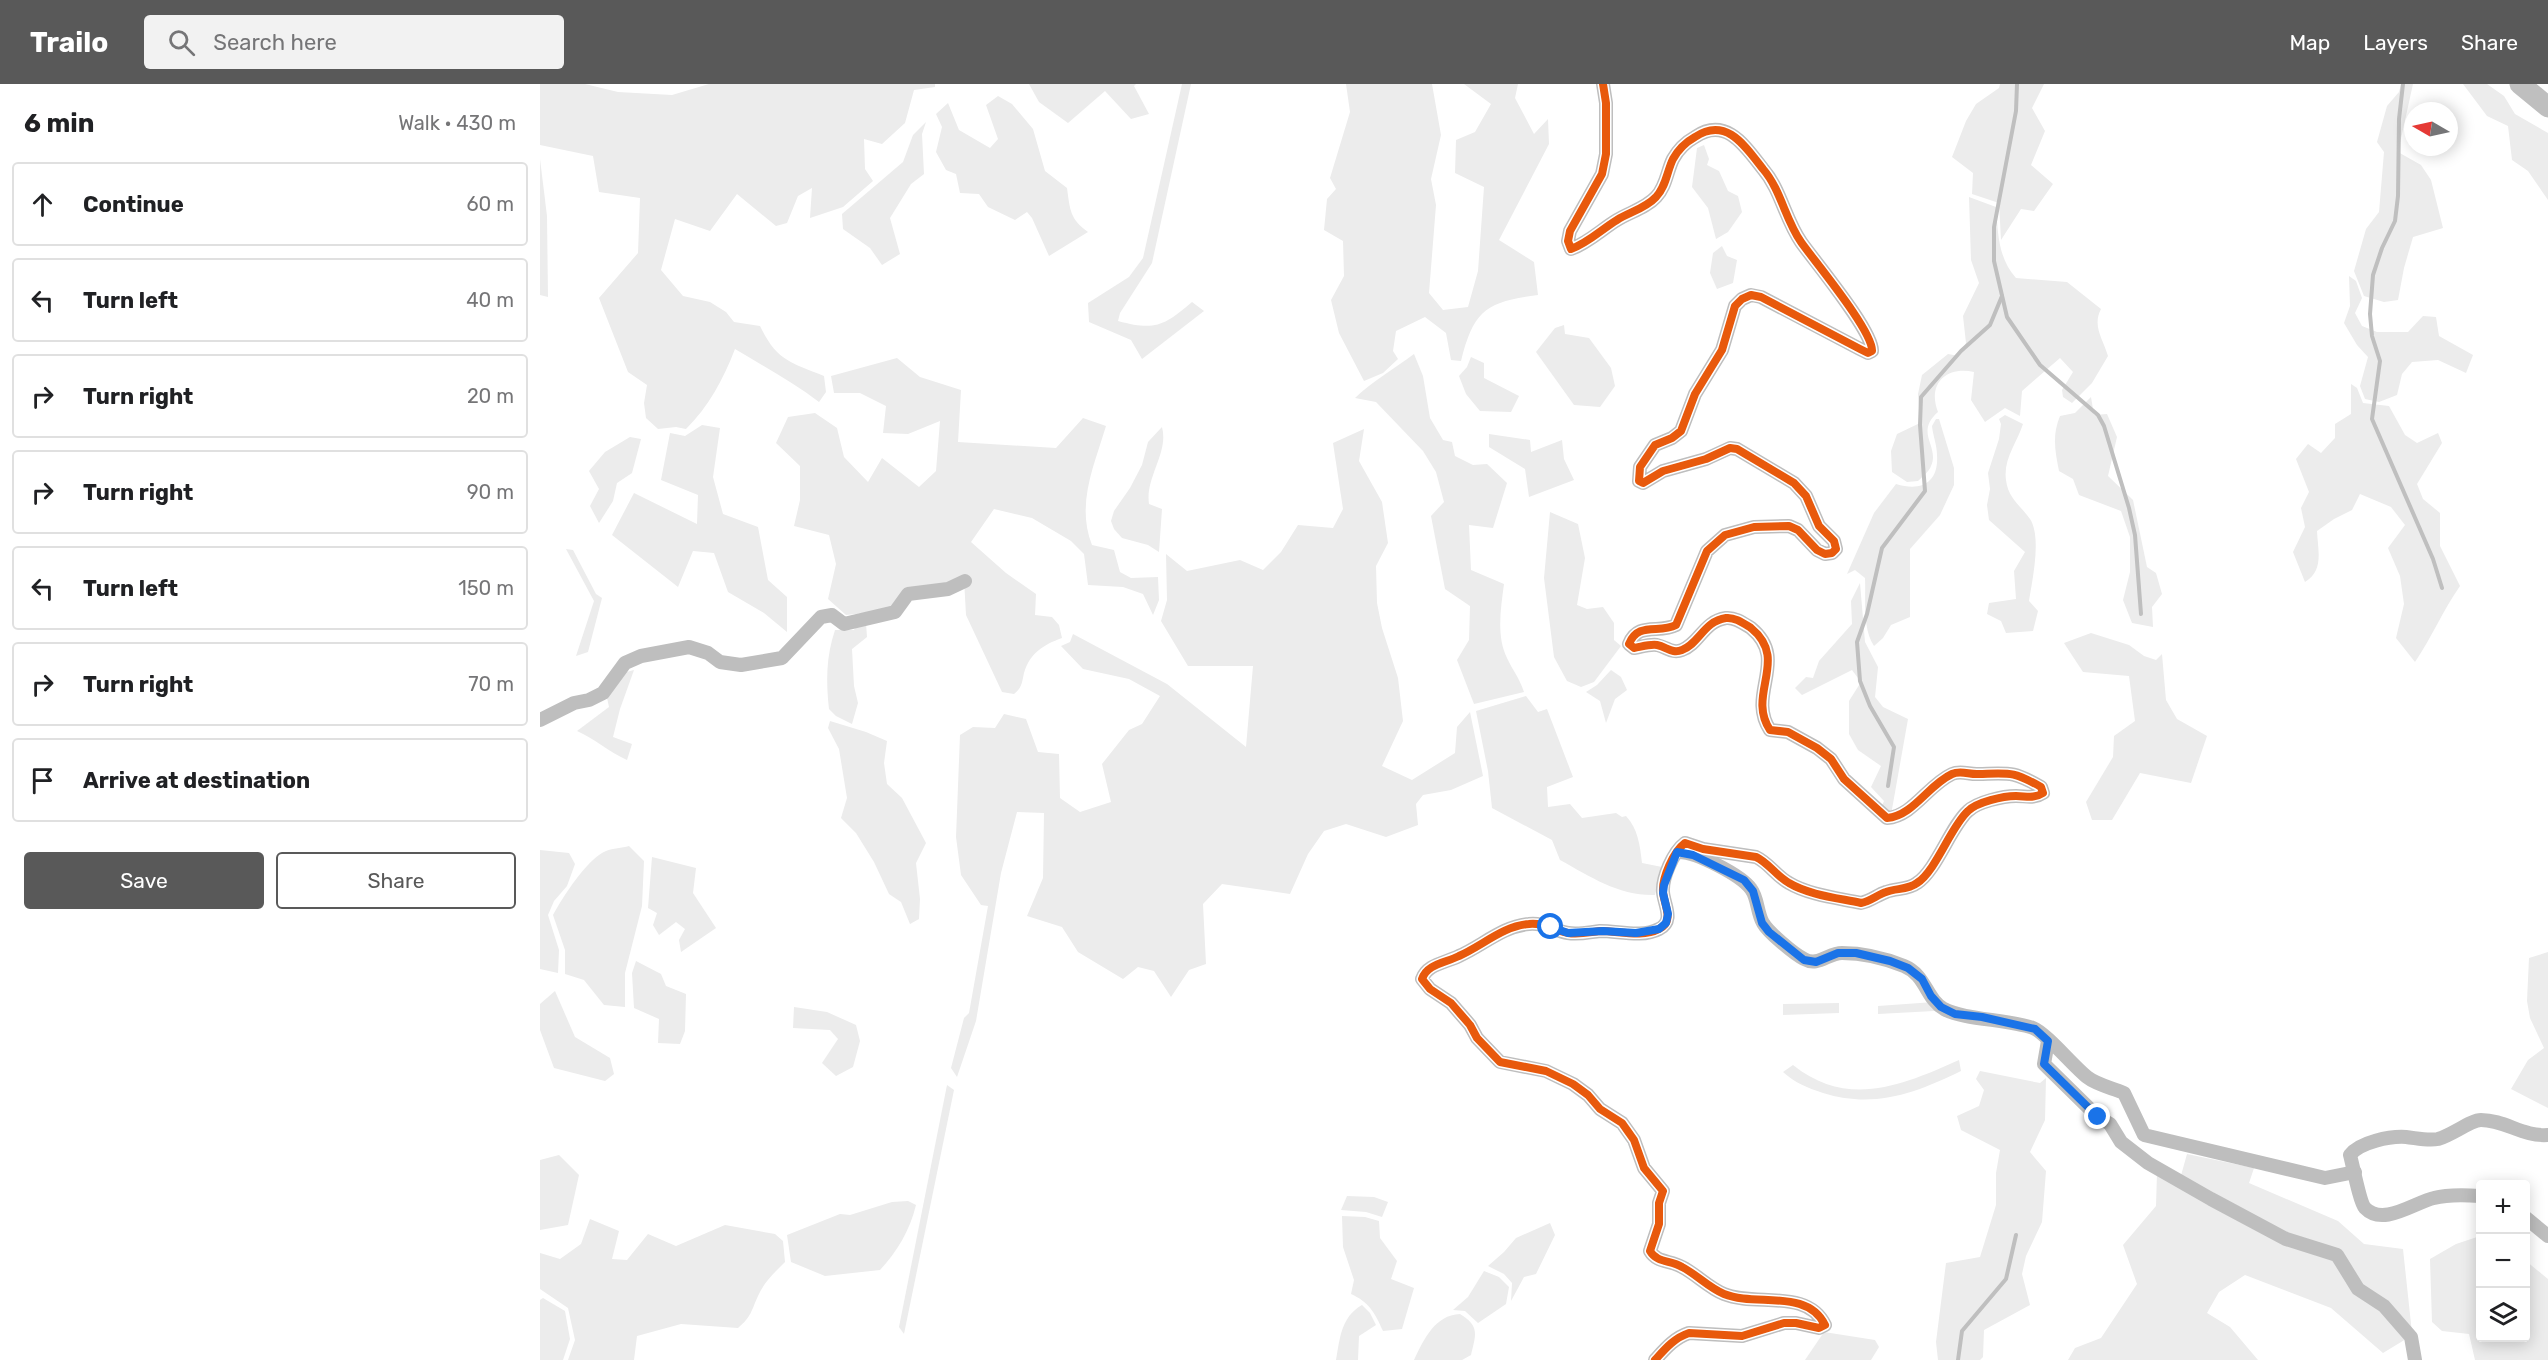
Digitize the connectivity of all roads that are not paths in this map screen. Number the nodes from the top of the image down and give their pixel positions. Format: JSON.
{"nodes":[{"id":1,"x":1603,"y":84,"type":"edge"},
{"id":2,"x":965,"y":581,"type":"dead end"},
{"id":3,"x":540,"y":720,"type":"edge"},
{"id":4,"x":1677,"y":852,"type":"junction"},
{"id":5,"x":2048,"y":1041,"type":"junction"},
{"id":6,"x":2548,"y":1136,"type":"edge"},
{"id":7,"x":2355,"y":1172,"type":"junction"},
{"id":8,"x":2476,"y":1196,"type":"edge"},
{"id":9,"x":2530,"y":1221,"type":"edge"},
{"id":10,"x":2548,"y":1236,"type":"edge"},
{"id":11,"x":1655,"y":1360,"type":"edge"},
{"id":12,"x":2415,"y":1360,"type":"edge"}],
"edges":[{"from":1,"to":4,"type":"street"},
{"from":2,"to":3,"type":"street"},
{"from":4,"to":5,"type":"street"},
{"from":4,"to":11,"type":"street"},
{"from":5,"to":7,"type":"street"},
{"from":5,"to":12,"type":"street"},
{"from":6,"to":7,"type":"street"},
{"from":7,"to":8,"type":"street"},
{"from":9,"to":10,"type":"street"}]}
